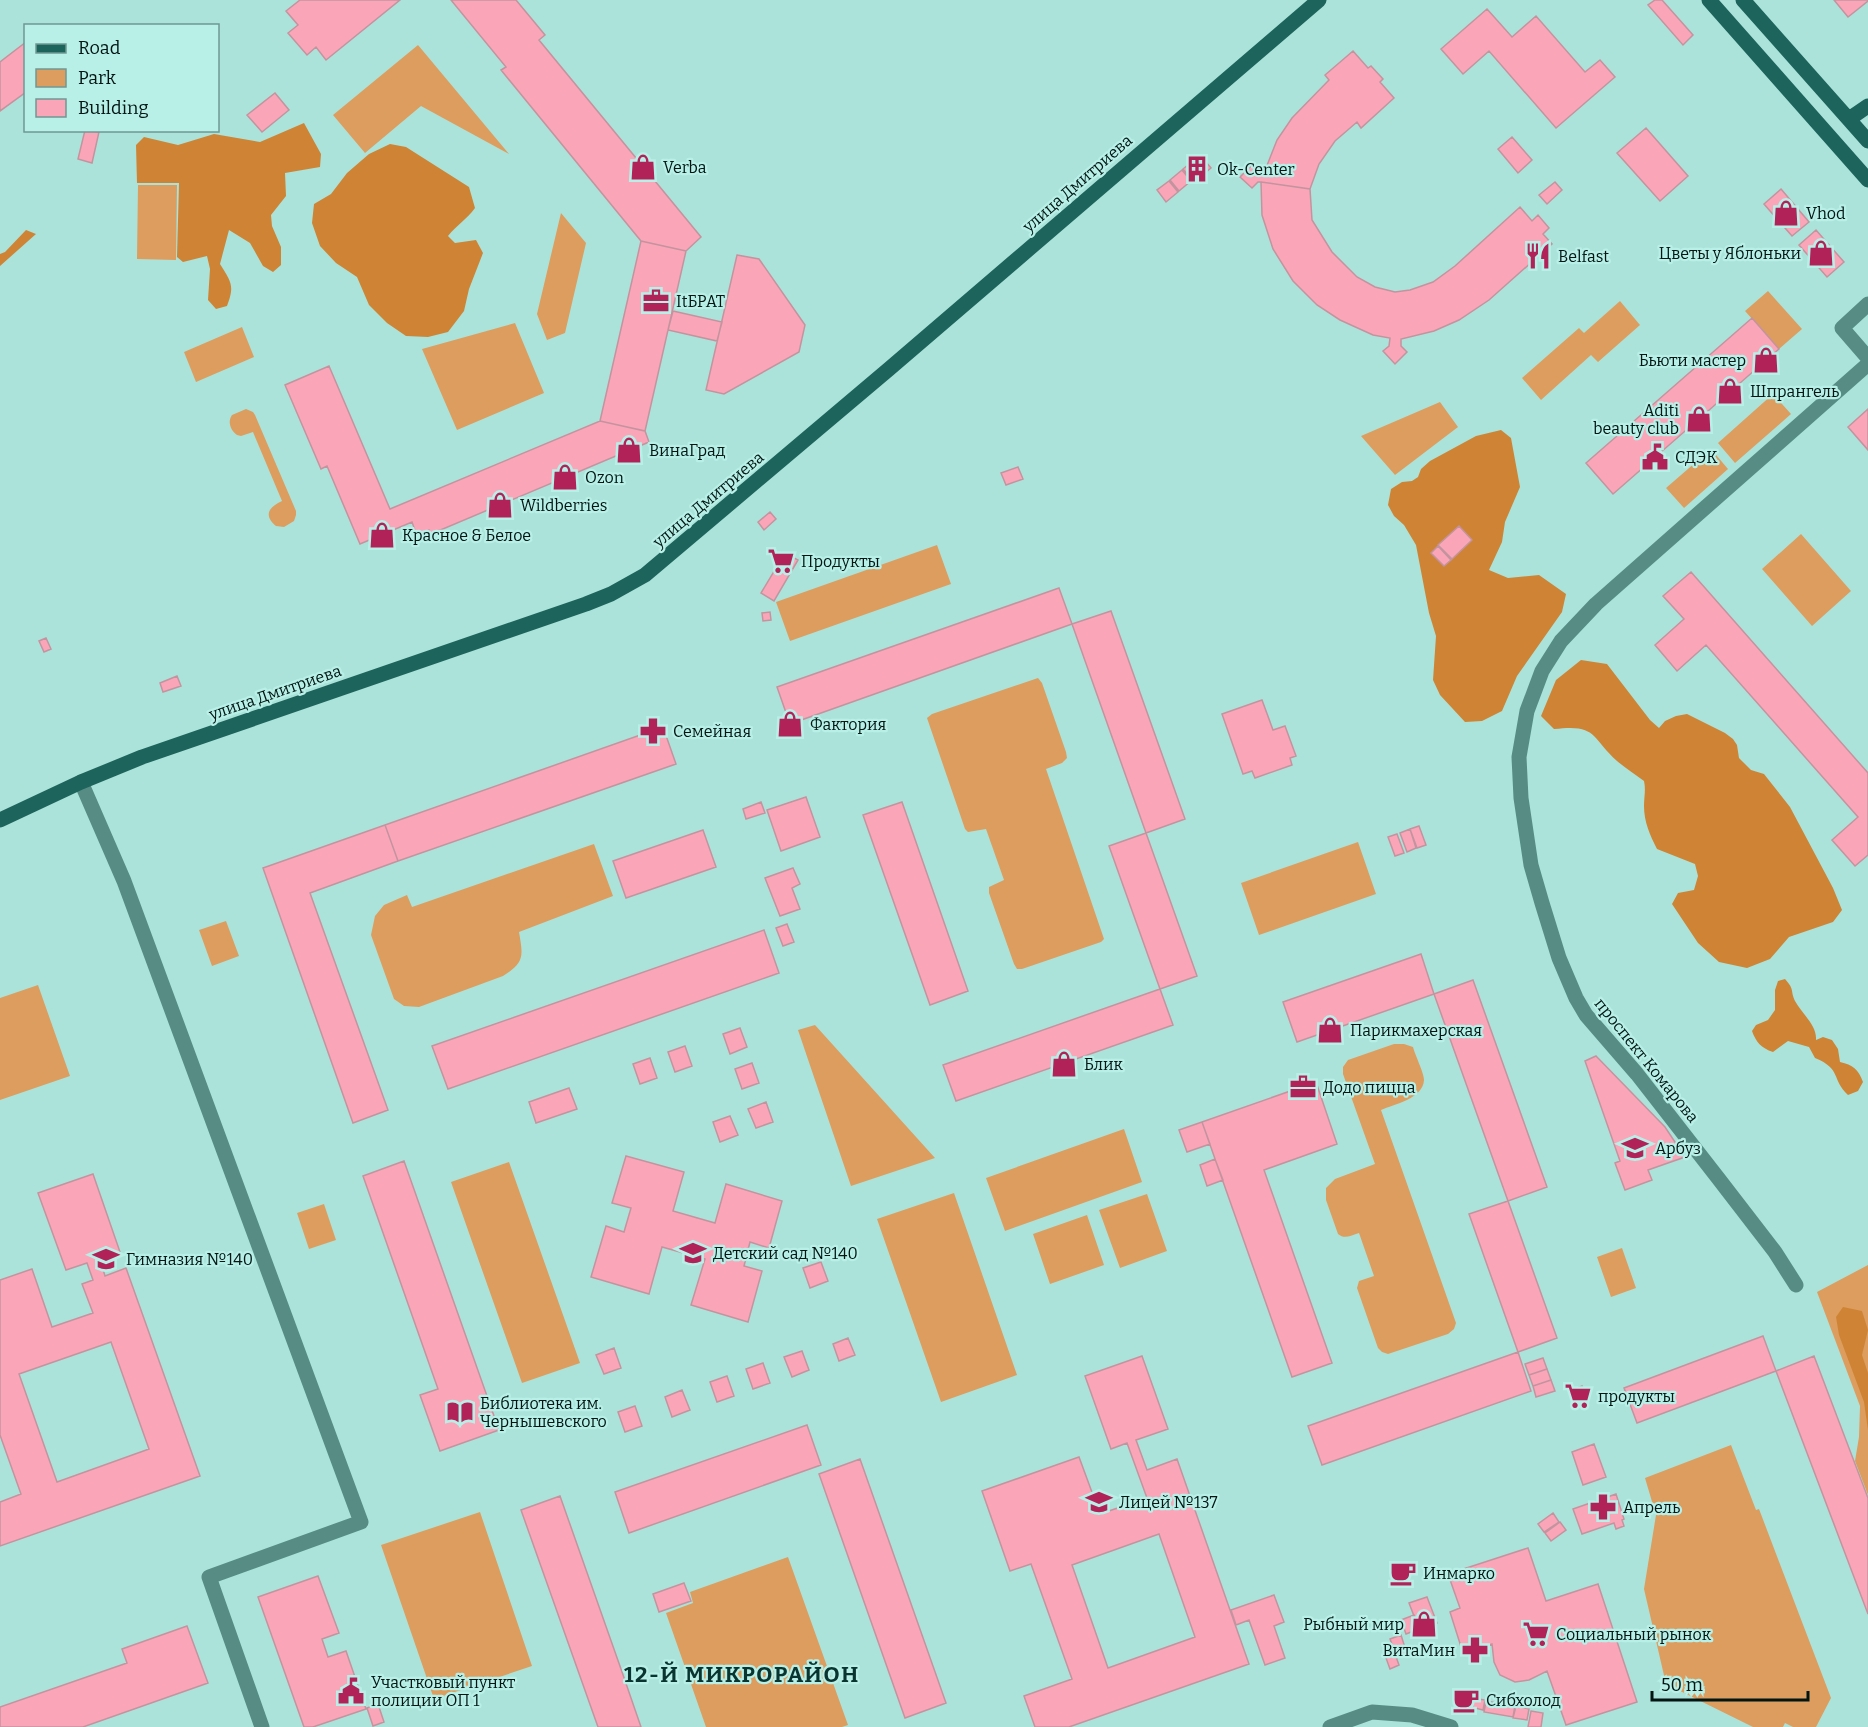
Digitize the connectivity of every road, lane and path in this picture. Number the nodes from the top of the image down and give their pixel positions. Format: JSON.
{"nodes":[{"id":1,"x":1319,"y":0,"type":"edge"},
{"id":2,"x":1709,"y":0,"type":"edge"},
{"id":3,"x":1743,"y":0,"type":"edge"},
{"id":4,"x":1868,"y":105,"type":"edge"},
{"id":5,"x":1849,"y":120,"type":"junction"},
{"id":6,"x":1868,"y":141,"type":"edge"},
{"id":7,"x":1868,"y":180,"type":"edge"},
{"id":8,"x":1868,"y":304,"type":"edge"},
{"id":9,"x":1868,"y":358,"type":"edge"},
{"id":10,"x":1868,"y":364,"type":"edge"},
{"id":11,"x":81,"y":782,"type":"junction"},
{"id":12,"x":0,"y":820,"type":"edge"},
{"id":13,"x":1796,"y":1285,"type":"dead end"},
{"id":14,"x":262,"y":1727,"type":"edge"},
{"id":15,"x":1330,"y":1727,"type":"edge"},
{"id":16,"x":1451,"y":1727,"type":"edge"}],
"edges":[{"from":1,"to":11,"type":"main road","name":"улица Дмитриева"},
{"from":2,"to":7,"type":"main road"},
{"from":3,"to":5,"type":"main road"},
{"from":4,"to":5,"type":"main road"},
{"from":5,"to":6,"type":"main road"},
{"from":8,"to":9,"type":"street"},
{"from":10,"to":13,"type":"street","name":"проспект Комарова"},
{"from":11,"to":12,"type":"main road","name":"улица Дмитриева"},
{"from":11,"to":14,"type":"street"},
{"from":15,"to":16,"type":"street"}]}
